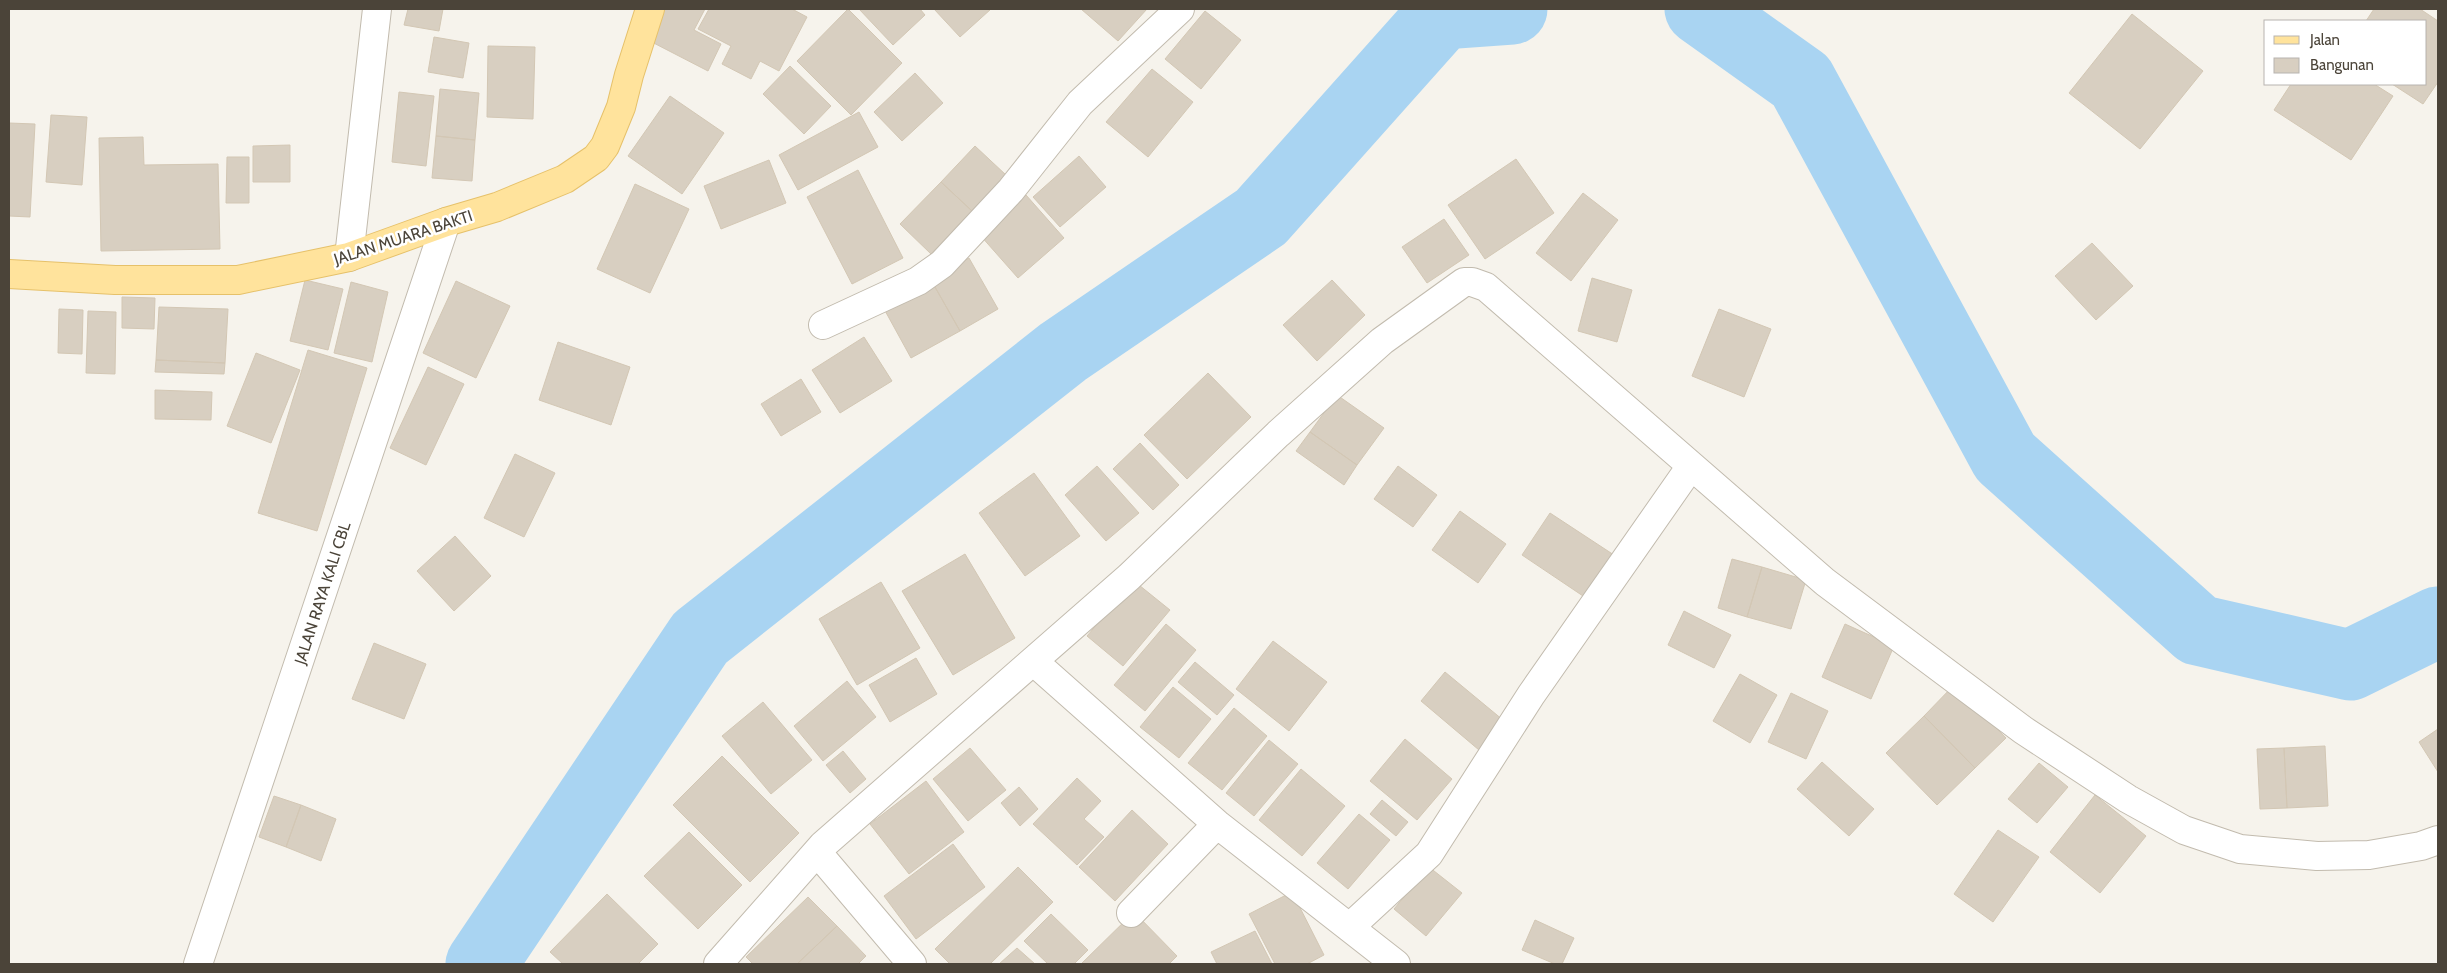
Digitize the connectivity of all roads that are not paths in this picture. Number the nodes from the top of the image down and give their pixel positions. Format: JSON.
{"nodes":[{"id":1,"x":377,"y":9,"type":"edge"},
{"id":2,"x":650,"y":9,"type":"edge"},
{"id":3,"x":1180,"y":9,"type":"edge"},
{"id":4,"x":446,"y":222,"type":"junction"},
{"id":5,"x":349,"y":257,"type":"junction"},
{"id":6,"x":9,"y":274,"type":"edge"},
{"id":7,"x":823,"y":325,"type":"dead end"},
{"id":8,"x":1691,"y":466,"type":"junction"},
{"id":9,"x":1033,"y":661,"type":"junction"},
{"id":10,"x":1217,"y":824,"type":"junction"},
{"id":11,"x":2438,"y":840,"type":"edge"},
{"id":12,"x":817,"y":852,"type":"junction"},
{"id":13,"x":1131,"y":912,"type":"dead end"},
{"id":14,"x":1351,"y":926,"type":"junction"},
{"id":15,"x":198,"y":964,"type":"edge"},
{"id":16,"x":718,"y":964,"type":"edge"},
{"id":17,"x":912,"y":964,"type":"edge"},
{"id":18,"x":1396,"y":964,"type":"edge"}],
"edges":[{"from":1,"to":5,"type":"street"},
{"from":2,"to":4,"type":"main road","name":"JALAN MUARA BAKTI"},
{"from":3,"to":7,"type":"street"},
{"from":4,"to":5,"type":"main road","name":"JALAN MUARA BAKTI"},
{"from":4,"to":15,"type":"street","name":"JALAN RAYA KALI CBL"},
{"from":5,"to":6,"type":"main road","name":"JALAN MUARA BAKTI"},
{"from":8,"to":9,"type":"street"},
{"from":8,"to":11,"type":"street"},
{"from":8,"to":14,"type":"street"},
{"from":9,"to":10,"type":"street"},
{"from":9,"to":12,"type":"street"},
{"from":10,"to":13,"type":"street"},
{"from":10,"to":14,"type":"street"},
{"from":12,"to":16,"type":"street"},
{"from":12,"to":17,"type":"street"},
{"from":14,"to":18,"type":"street"}]}
